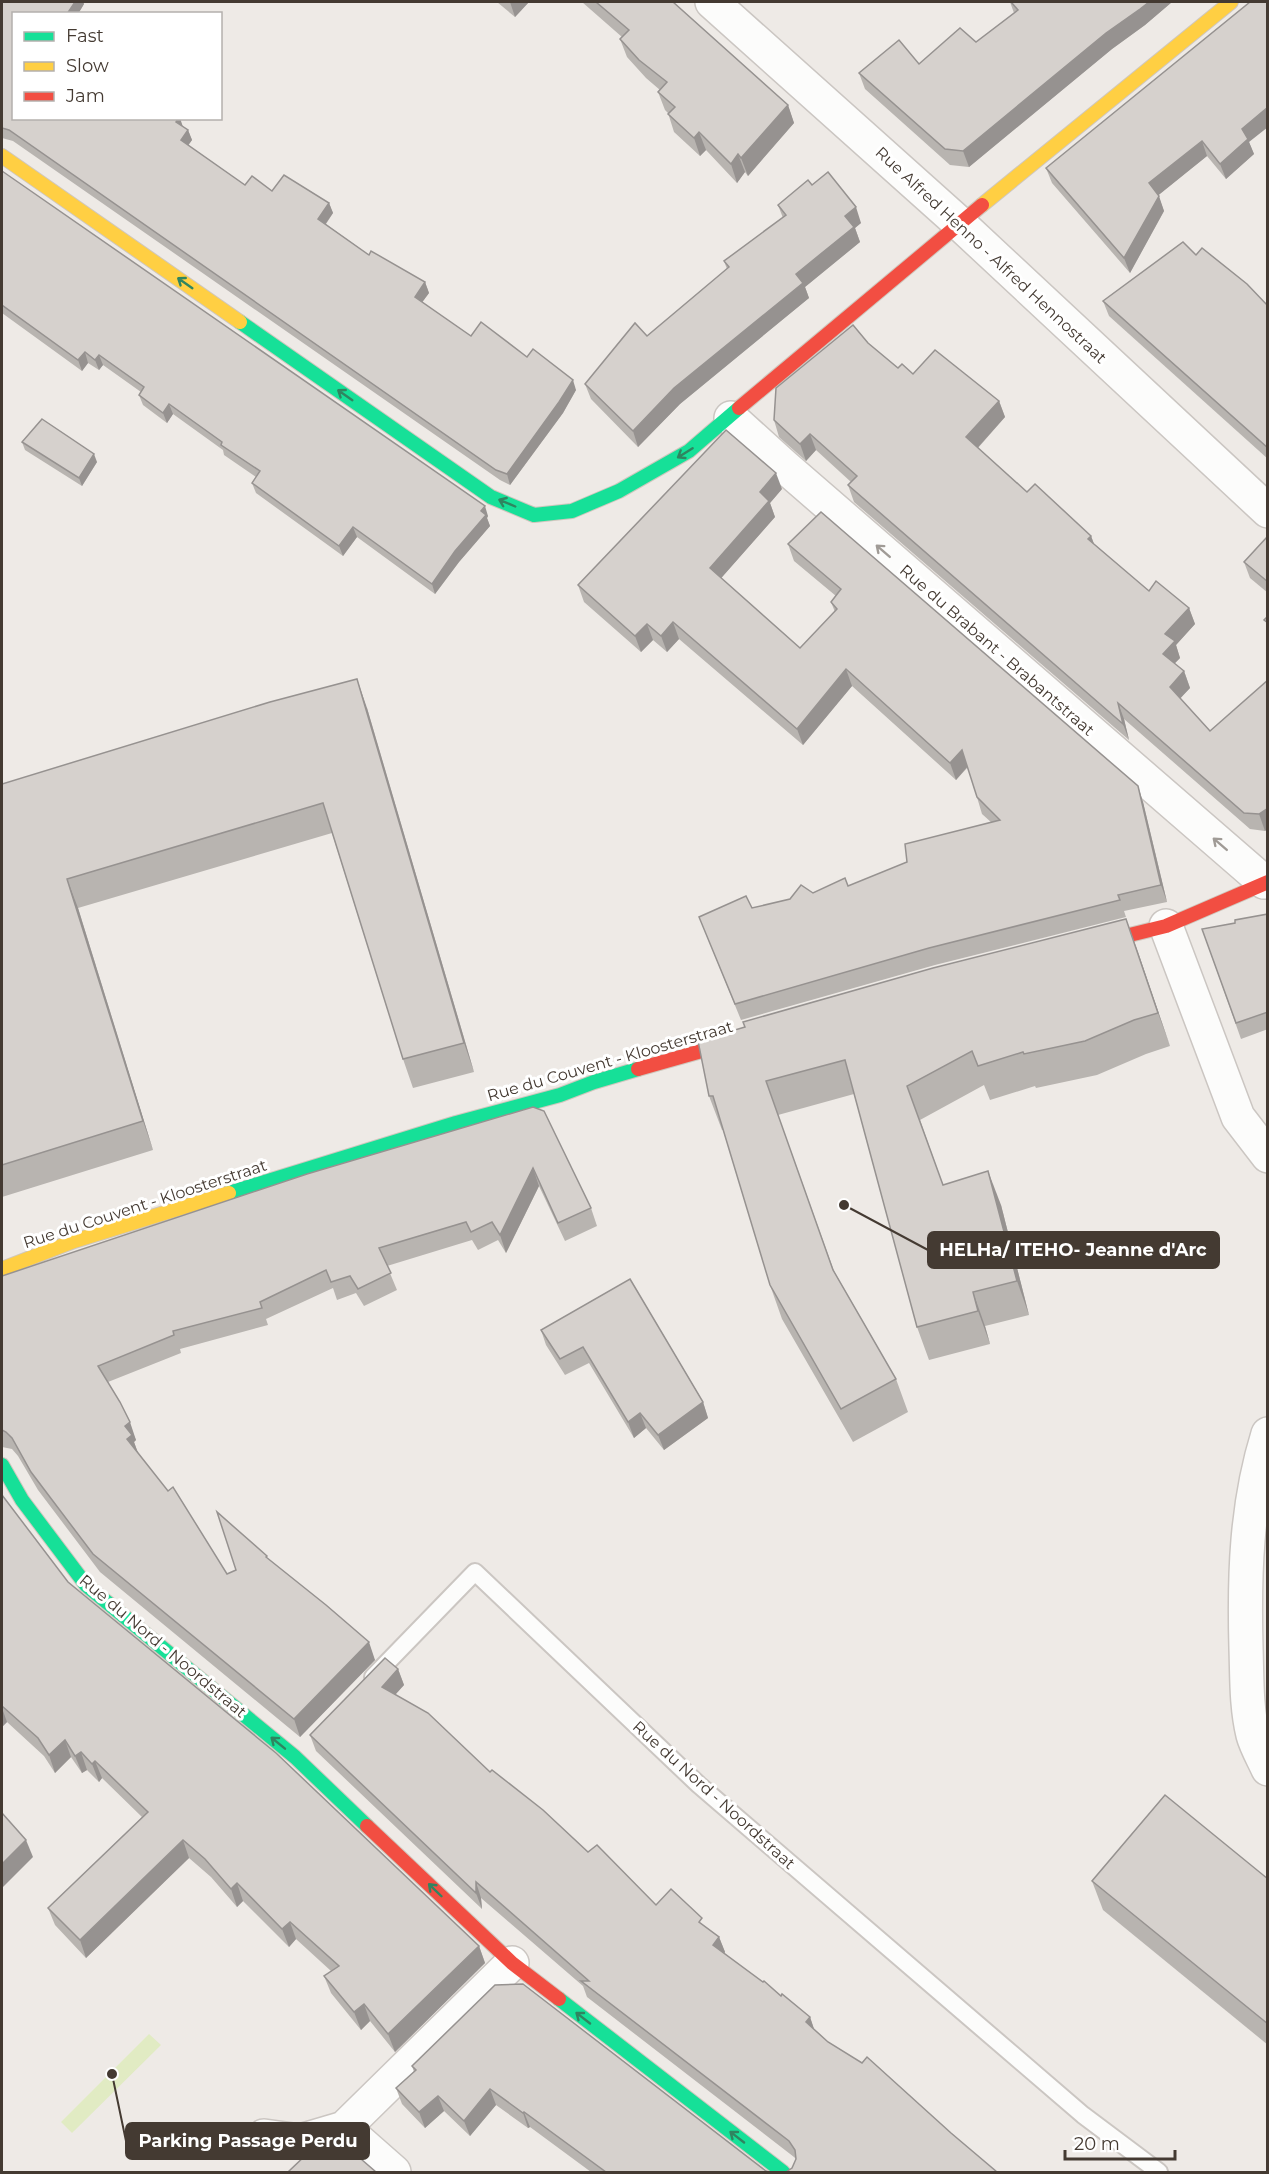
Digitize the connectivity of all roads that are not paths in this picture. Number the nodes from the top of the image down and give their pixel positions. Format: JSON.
{"nodes":[{"id":1,"x":712,"y":2,"type":"edge"},
{"id":2,"x":1231,"y":2,"type":"edge"},
{"id":3,"x":3,"y":161,"type":"edge"},
{"id":4,"x":959,"y":223,"type":"junction"},
{"id":5,"x":731,"y":418,"type":"junction"},
{"id":6,"x":1268,"y":511,"type":"edge"},
{"id":7,"x":1266,"y":881,"type":"edge"},
{"id":8,"x":1166,"y":926,"type":"junction"},
{"id":9,"x":1079,"y":947,"type":"edge"},
{"id":10,"x":754,"y":1036,"type":"edge"},
{"id":11,"x":1268,"y":1156,"type":"edge"},
{"id":12,"x":2,"y":1269,"type":"edge"},
{"id":13,"x":1268,"y":1434,"type":"edge"},
{"id":14,"x":2,"y":1465,"type":"edge"},
{"id":15,"x":361,"y":1690,"type":"edge"},
{"id":16,"x":1268,"y":1769,"type":"edge"},
{"id":17,"x":512,"y":1963,"type":"junction"},
{"id":18,"x":344,"y":2128,"type":"junction"},
{"id":19,"x":264,"y":2136,"type":"dead end"},
{"id":20,"x":394,"y":2172,"type":"edge"},
{"id":21,"x":783,"y":2172,"type":"edge"},
{"id":22,"x":1159,"y":2172,"type":"edge"}],
"edges":[{"from":1,"to":4,"type":"street","name":"Rue Alfred Henno - Alfred Hennostraat"},
{"from":2,"to":4,"type":"street"},
{"from":5,"to":3,"type":"street","one_way":true},
{"from":4,"to":5,"type":"street"},
{"from":4,"to":6,"type":"street","name":"Rue Alfred Henno - Alfred Hennostraat"},
{"from":7,"to":5,"type":"street","name":"Rue du Brabant - Brabantstraat","one_way":true},
{"from":7,"to":8,"type":"street"},
{"from":8,"to":9,"type":"street"},
{"from":8,"to":11,"type":"street"},
{"from":10,"to":12,"type":"street","name":"Rue du Couvent - Kloosterstraat"},
{"from":13,"to":16,"type":"street"},
{"from":17,"to":14,"type":"street","name":"Rue du Nord - Noordstraat","one_way":true},
{"from":15,"to":22,"type":"lane","name":"Rue du Nord - Noordstraat"},
{"from":17,"to":18,"type":"street"},
{"from":21,"to":17,"type":"street","name":"Rue du Nord - Noordstraat","one_way":true},
{"from":18,"to":19,"type":"street"},
{"from":18,"to":20,"type":"street"}]}
